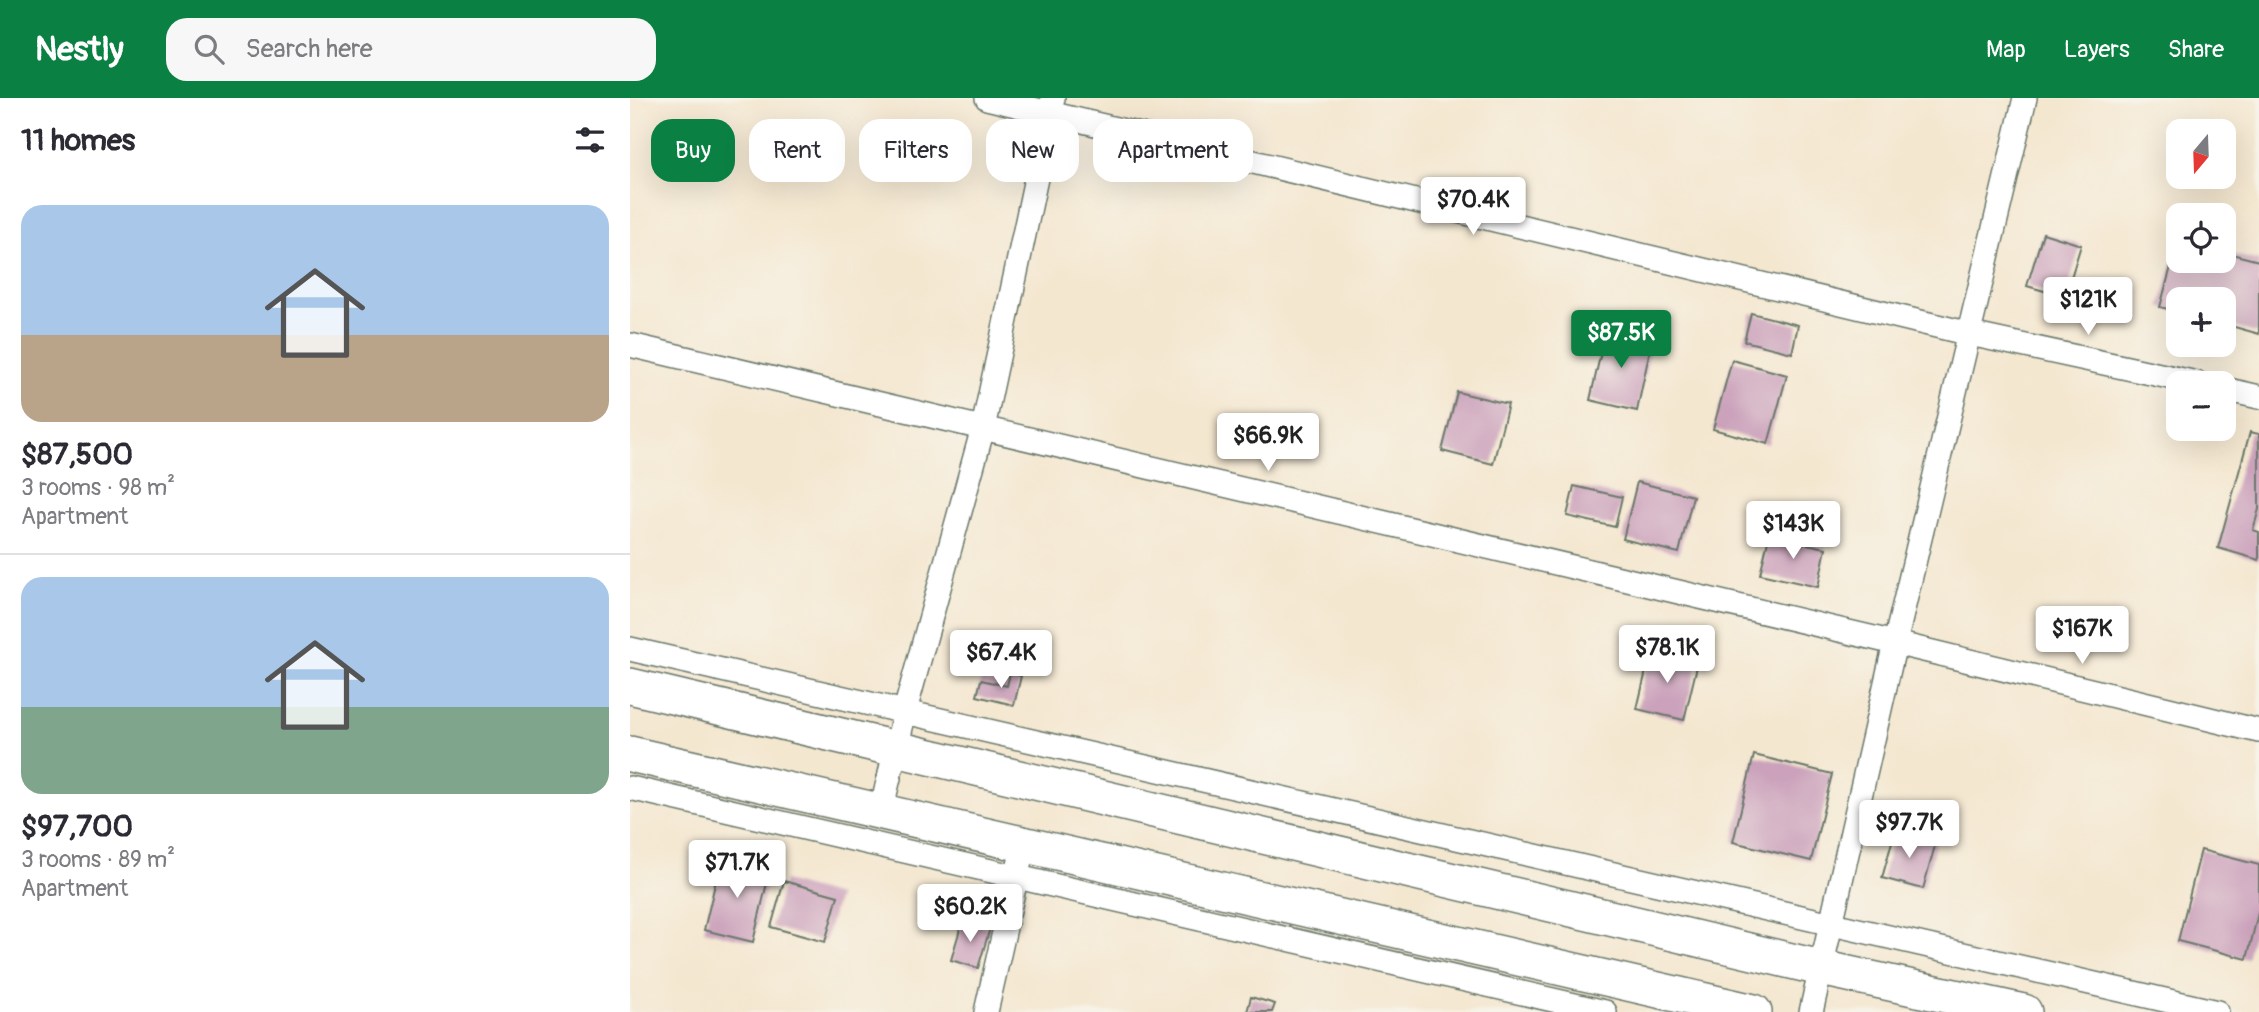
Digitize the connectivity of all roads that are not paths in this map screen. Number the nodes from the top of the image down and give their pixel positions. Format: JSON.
{"nodes":[{"id":1,"x":987,"y":98,"type":"edge"},
{"id":2,"x":2025,"y":98,"type":"edge"},
{"id":3,"x":1051,"y":106,"type":"edge"},
{"id":4,"x":1970,"y":334,"type":"junction"},
{"id":5,"x":630,"y":345,"type":"edge"},
{"id":6,"x":2166,"y":376,"type":"edge"},
{"id":7,"x":2236,"y":392,"type":"edge"},
{"id":8,"x":2259,"y":397,"type":"edge"},
{"id":9,"x":983,"y":428,"type":"junction"},
{"id":10,"x":1895,"y":643,"type":"junction"},
{"id":11,"x":630,"y":649,"type":"edge"},
{"id":12,"x":630,"y":686,"type":"edge"},
{"id":13,"x":905,"y":712,"type":"junction"},
{"id":14,"x":2259,"y":731,"type":"edge"},
{"id":15,"x":896,"y":748,"type":"junction"},
{"id":16,"x":630,"y":754,"type":"edge"},
{"id":17,"x":630,"y":788,"type":"edge"},
{"id":18,"x":881,"y":811,"type":"junction"},
{"id":19,"x":1020,"y":860,"type":"junction"},
{"id":20,"x":1832,"y":924,"type":"junction"},
{"id":21,"x":1821,"y":968,"type":"junction"},
{"id":22,"x":986,"y":1012,"type":"edge"},
{"id":23,"x":1605,"y":1012,"type":"edge"},
{"id":24,"x":1754,"y":1012,"type":"edge"},
{"id":25,"x":1811,"y":1012,"type":"edge"},
{"id":26,"x":2024,"y":1012,"type":"edge"},
{"id":27,"x":2217,"y":1012,"type":"edge"}],
"edges":[{"from":1,"to":3,"type":"street"},
{"from":2,"to":4,"type":"street"},
{"from":3,"to":4,"type":"street"},
{"from":3,"to":9,"type":"street"},
{"from":4,"to":6,"type":"street"},
{"from":4,"to":10,"type":"street"},
{"from":5,"to":9,"type":"street"},
{"from":7,"to":8,"type":"street"},
{"from":9,"to":10,"type":"street"},
{"from":9,"to":13,"type":"street"},
{"from":10,"to":14,"type":"street"},
{"from":10,"to":20,"type":"street"},
{"from":11,"to":13,"type":"street"},
{"from":12,"to":15,"type":"main road"},
{"from":13,"to":15,"type":"street"},
{"from":13,"to":20,"type":"street"},
{"from":15,"to":18,"type":"street"},
{"from":15,"to":21,"type":"main road"},
{"from":16,"to":18,"type":"main road"},
{"from":17,"to":19,"type":"street"},
{"from":18,"to":19,"type":"main road"},
{"from":19,"to":22,"type":"street"},
{"from":19,"to":23,"type":"street"},
{"from":19,"to":24,"type":"main road"},
{"from":20,"to":21,"type":"street"},
{"from":20,"to":27,"type":"street"},
{"from":21,"to":25,"type":"street"},
{"from":21,"to":26,"type":"main road"}]}
